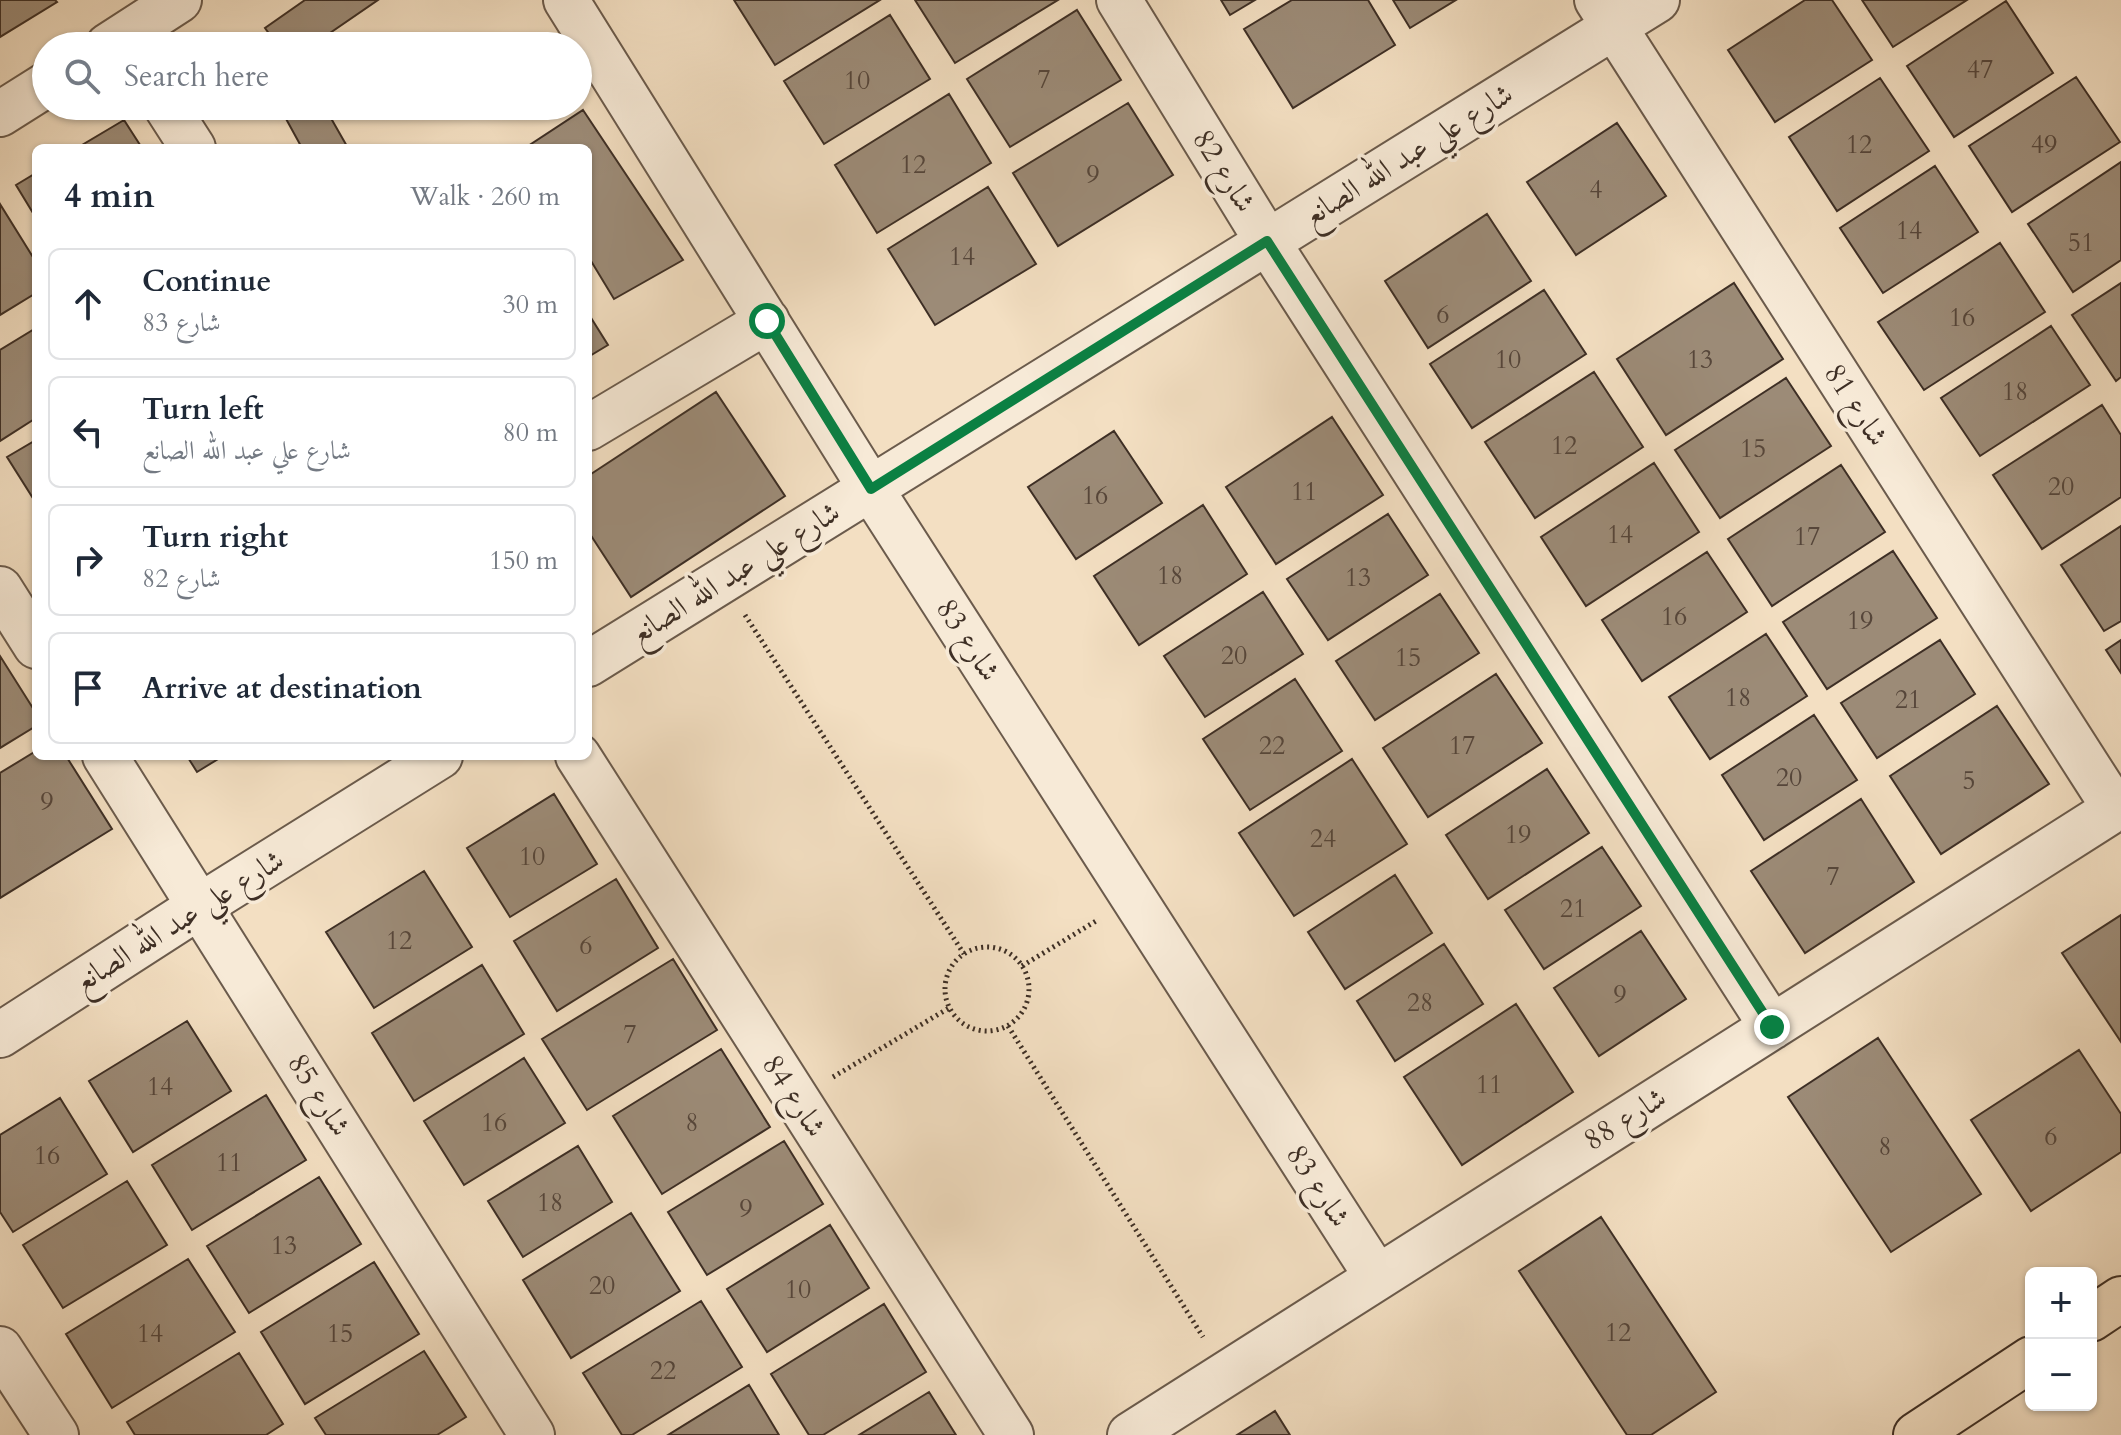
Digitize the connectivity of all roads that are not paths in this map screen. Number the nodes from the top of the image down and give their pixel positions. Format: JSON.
{"nodes":[{"id":1,"x":179,"y":0,"type":"edge"},
{"id":2,"x":566,"y":0,"type":"edge"},
{"id":3,"x":1119,"y":0,"type":"edge"},
{"id":4,"x":1657,"y":0,"type":"edge"},
{"id":5,"x":1606,"y":14,"type":"edge"},
{"id":6,"x":134,"y":32,"type":"edge"},
{"id":7,"x":586,"y":32,"type":"edge"},
{"id":8,"x":592,"y":42,"type":"edge"},
{"id":9,"x":32,"y":94,"type":"edge"},
{"id":10,"x":0,"y":114,"type":"edge"},
{"id":11,"x":175,"y":120,"type":"edge"},
{"id":12,"x":190,"y":144,"type":"edge"},
{"id":13,"x":1267,"y":241,"type":"junction"},
{"id":14,"x":767,"y":321,"type":"junction"},
{"id":15,"x":592,"y":426,"type":"edge"},
{"id":16,"x":871,"y":489,"type":"junction"},
{"id":17,"x":0,"y":589,"type":"edge"},
{"id":18,"x":32,"y":640,"type":"edge"},
{"id":19,"x":592,"y":662,"type":"edge"},
{"id":20,"x":108,"y":760,"type":"edge"},
{"id":21,"x":434,"y":760,"type":"edge"},
{"id":22,"x":581,"y":760,"type":"edge"},
{"id":23,"x":2118,"y":807,"type":"edge"},
{"id":24,"x":200,"y":906,"type":"junction"},
{"id":25,"x":1772,"y":1027,"type":"junction"},
{"id":26,"x":0,"y":1035,"type":"edge"},
{"id":27,"x":1377,"y":1277,"type":"junction"},
{"id":28,"x":2121,"y":1299,"type":"edge"},
{"id":29,"x":2097,"y":1315,"type":"edge"},
{"id":30,"x":0,"y":1349,"type":"edge"},
{"id":31,"x":2025,"y":1363,"type":"edge"},
{"id":32,"x":56,"y":1435,"type":"edge"},
{"id":33,"x":532,"y":1435,"type":"edge"},
{"id":34,"x":1011,"y":1435,"type":"edge"},
{"id":35,"x":1130,"y":1435,"type":"edge"},
{"id":36,"x":1916,"y":1435,"type":"edge"}],
"edges":[{"from":1,"to":6,"type":"street"},
{"from":2,"to":7,"type":"street","name":"شارع 83"},
{"from":3,"to":13,"type":"street","name":"شارع 82"},
{"from":4,"to":5,"type":"street","name":"شارع علي عبد الله الصانع"},
{"from":5,"to":13,"type":"street","name":"شارع علي عبد الله الصانع"},
{"from":5,"to":23,"type":"street","name":"شارع 81"},
{"from":8,"to":14,"type":"street","name":"شارع 83"},
{"from":9,"to":10,"type":"street"},
{"from":11,"to":12,"type":"street"},
{"from":13,"to":16,"type":"street","name":"شارع علي عبد الله الصانع"},
{"from":13,"to":25,"type":"street","name":"شارع 82"},
{"from":14,"to":15,"type":"street"},
{"from":14,"to":16,"type":"street","name":"شارع 83"},
{"from":16,"to":19,"type":"street","name":"شارع علي عبد الله الصانع"},
{"from":16,"to":27,"type":"street","name":"شارع 83"},
{"from":17,"to":18,"type":"street"},
{"from":20,"to":24,"type":"street","name":"شارع 85"},
{"from":21,"to":24,"type":"street","name":"شارع علي عبد الله الصانع"},
{"from":22,"to":34,"type":"street","name":"شارع 84"},
{"from":23,"to":25,"type":"street","name":"شارع 88"},
{"from":24,"to":26,"type":"street","name":"شارع علي عبد الله الصانع"},
{"from":24,"to":33,"type":"street","name":"شارع 85"},
{"from":25,"to":27,"type":"street","name":"شارع 88"},
{"from":27,"to":35,"type":"street","name":"شارع 88"},
{"from":28,"to":29,"type":"main road"},
{"from":30,"to":32,"type":"street"},
{"from":31,"to":36,"type":"main road"}]}
